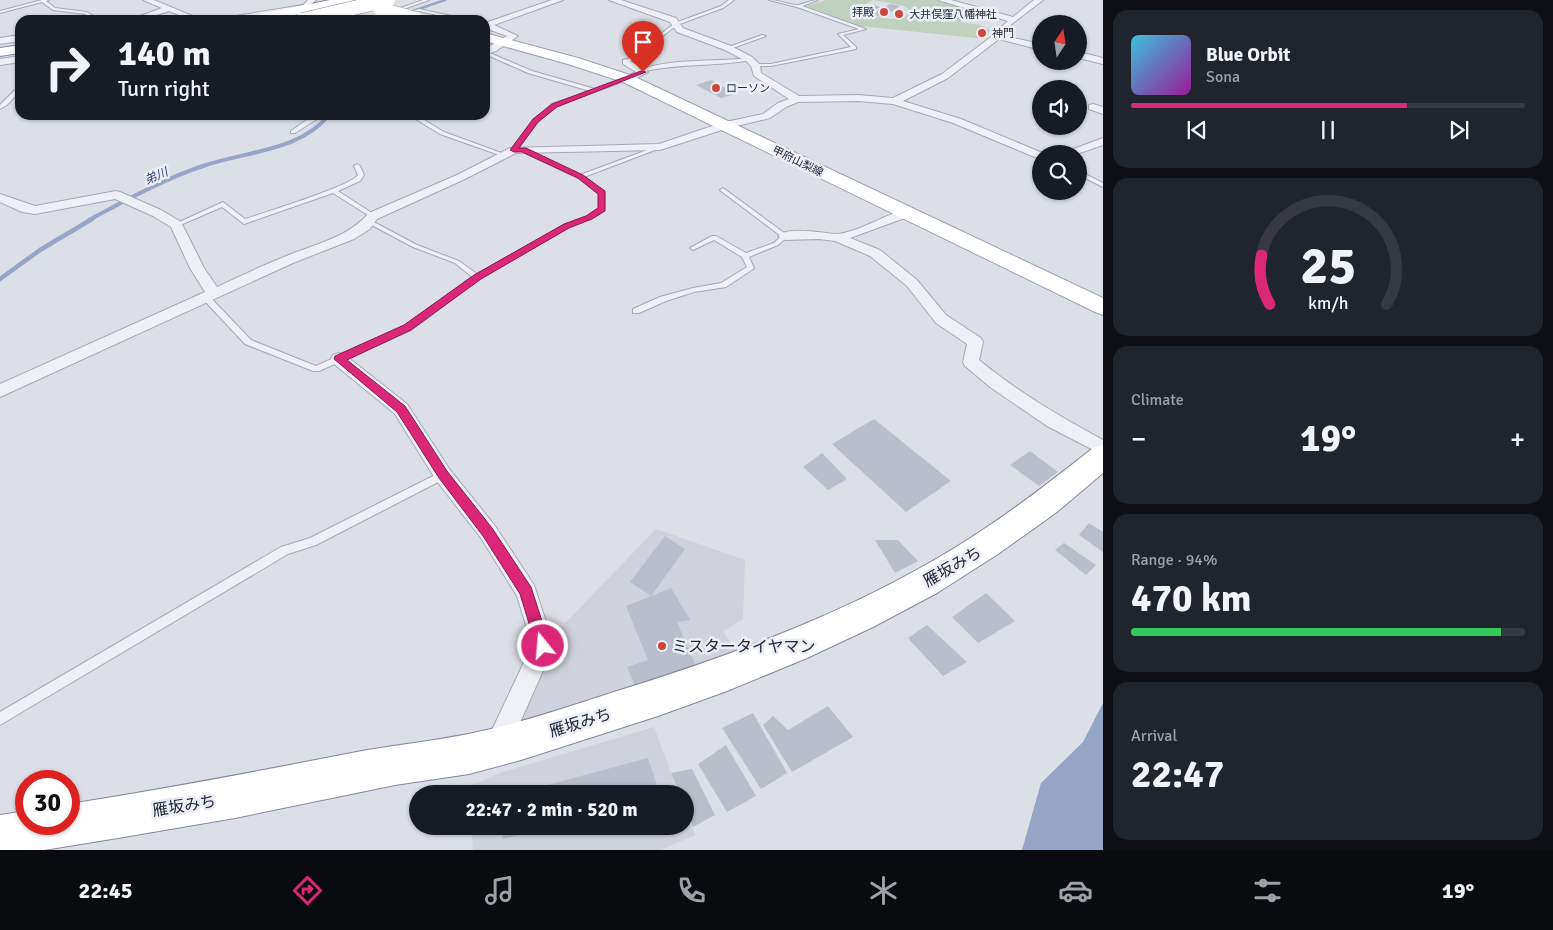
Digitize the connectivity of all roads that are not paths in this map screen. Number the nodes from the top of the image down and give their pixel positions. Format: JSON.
{"nodes":[{"id":1,"x":45,"y":0,"type":"edge"},
{"id":2,"x":147,"y":0,"type":"edge"},
{"id":3,"x":312,"y":0,"type":"edge"},
{"id":4,"x":348,"y":0,"type":"edge"},
{"id":5,"x":427,"y":0,"type":"edge"},
{"id":6,"x":559,"y":0,"type":"edge"},
{"id":7,"x":613,"y":0,"type":"edge"},
{"id":8,"x":732,"y":0,"type":"edge"},
{"id":9,"x":771,"y":0,"type":"edge"},
{"id":10,"x":816,"y":0,"type":"edge"},
{"id":11,"x":942,"y":0,"type":"edge"},
{"id":12,"x":1039,"y":0,"type":"edge"},
{"id":13,"x":384,"y":5,"type":"edge"},
{"id":14,"x":798,"y":6,"type":"junction"},
{"id":15,"x":168,"y":9,"type":"junction"},
{"id":16,"x":0,"y":12,"type":"edge"},
{"id":17,"x":89,"y":15,"type":"edge"},
{"id":18,"x":149,"y":15,"type":"edge"},
{"id":19,"x":184,"y":15,"type":"edge"},
{"id":20,"x":256,"y":15,"type":"edge"},
{"id":21,"x":276,"y":15,"type":"edge"},
{"id":22,"x":313,"y":15,"type":"edge"},
{"id":23,"x":329,"y":15,"type":"edge"},
{"id":24,"x":384,"y":15,"type":"edge"},
{"id":25,"x":405,"y":15,"type":"edge"},
{"id":26,"x":407,"y":15,"type":"edge"},
{"id":27,"x":442,"y":15,"type":"edge"},
{"id":28,"x":1014,"y":20,"type":"junction"},
{"id":29,"x":676,"y":24,"type":"junction"},
{"id":30,"x":490,"y":31,"type":"edge"},
{"id":31,"x":490,"y":31,"type":"edge"},
{"id":32,"x":490,"y":36,"type":"edge"},
{"id":33,"x":764,"y":36,"type":"dead end"},
{"id":34,"x":998,"y":36,"type":"junction"},
{"id":35,"x":15,"y":40,"type":"edge"},
{"id":36,"x":1032,"y":45,"type":"edge"},
{"id":37,"x":1,"y":46,"type":"edge"},
{"id":38,"x":728,"y":48,"type":"junction"},
{"id":39,"x":15,"y":50,"type":"edge"},
{"id":40,"x":490,"y":50,"type":"edge"},
{"id":41,"x":490,"y":54,"type":"edge"},
{"id":42,"x":1088,"y":57,"type":"edge"},
{"id":43,"x":15,"y":60,"type":"edge"},
{"id":44,"x":1103,"y":61,"type":"edge"},
{"id":45,"x":0,"y":62,"type":"edge"},
{"id":46,"x":752,"y":62,"type":"junction"},
{"id":47,"x":631,"y":71,"type":"junction"},
{"id":48,"x":593,"y":90,"type":"junction"},
{"id":49,"x":15,"y":92,"type":"edge"},
{"id":50,"x":797,"y":99,"type":"junction"},
{"id":51,"x":895,"y":101,"type":"junction"},
{"id":52,"x":0,"y":107,"type":"edge"},
{"id":53,"x":312,"y":120,"type":"edge"},
{"id":54,"x":420,"y":120,"type":"edge"},
{"id":55,"x":725,"y":125,"type":"junction"},
{"id":56,"x":293,"y":132,"type":"dead end"},
{"id":57,"x":1103,"y":141,"type":"edge"},
{"id":58,"x":1087,"y":146,"type":"edge"},
{"id":59,"x":660,"y":147,"type":"junction"},
{"id":60,"x":514,"y":152,"type":"junction"},
{"id":61,"x":1032,"y":152,"type":"edge"},
{"id":62,"x":357,"y":166,"type":"dead end"},
{"id":63,"x":580,"y":177,"type":"junction"},
{"id":64,"x":1087,"y":177,"type":"edge"},
{"id":65,"x":1103,"y":185,"type":"edge"},
{"id":66,"x":723,"y":190,"type":"dead end"},
{"id":67,"x":334,"y":191,"type":"junction"},
{"id":68,"x":0,"y":198,"type":"edge"},
{"id":69,"x":906,"y":213,"type":"junction"},
{"id":70,"x":370,"y":218,"type":"junction"},
{"id":71,"x":176,"y":225,"type":"junction"},
{"id":72,"x":785,"y":236,"type":"junction"},
{"id":73,"x":838,"y":238,"type":"junction"},
{"id":74,"x":692,"y":248,"type":"dead end"},
{"id":75,"x":745,"y":256,"type":"junction"},
{"id":76,"x":477,"y":277,"type":"junction"},
{"id":77,"x":210,"y":296,"type":"junction"},
{"id":78,"x":1103,"y":307,"type":"edge"},
{"id":79,"x":636,"y":311,"type":"dead end"},
{"id":80,"x":339,"y":359,"type":"junction"},
{"id":81,"x":0,"y":391,"type":"edge"},
{"id":82,"x":1103,"y":448,"type":"edge"},
{"id":83,"x":1103,"y":456,"type":"edge"},
{"id":84,"x":443,"y":475,"type":"junction"},
{"id":85,"x":0,"y":719,"type":"edge"},
{"id":86,"x":496,"y":748,"type":"junction"},
{"id":87,"x":0,"y":836,"type":"edge"}],
"edges":[{"from":1,"to":16,"type":"lane"},
{"from":1,"to":17,"type":"lane"},
{"from":2,"to":15,"type":"street"},
{"from":3,"to":20,"type":"street"},
{"from":4,"to":13,"type":"main road"},
{"from":4,"to":21,"type":"main road"},
{"from":4,"to":22,"type":"main road"},
{"from":5,"to":24,"type":"lane"},
{"from":6,"to":30,"type":"street"},
{"from":7,"to":29,"type":"street"},
{"from":8,"to":29,"type":"lane"},
{"from":9,"to":14,"type":"lane"},
{"from":10,"to":14,"type":"lane"},
{"from":11,"to":28,"type":"street"},
{"from":12,"to":28,"type":"street"},
{"from":13,"to":23,"type":"main road","bridge":true},
{"from":13,"to":26,"type":"main road","bridge":true},
{"from":14,"to":46,"type":"lane"},
{"from":15,"to":18,"type":"street"},
{"from":15,"to":19,"type":"street"},
{"from":25,"to":27,"type":"lane"},
{"from":28,"to":34,"type":"street"},
{"from":29,"to":38,"type":"street"},
{"from":29,"to":47,"type":"lane"},
{"from":31,"to":47,"type":"main road","name":"甲府山梨線"},
{"from":32,"to":40,"type":"street"},
{"from":33,"to":38,"type":"lane"},
{"from":34,"to":36,"type":"street"},
{"from":34,"to":51,"type":"street"},
{"from":35,"to":37,"type":"street"},
{"from":37,"to":39,"type":"main road"},
{"from":38,"to":46,"type":"street"},
{"from":41,"to":48,"type":"lane"},
{"from":42,"to":44,"type":"street"},
{"from":43,"to":45,"type":"street"},
{"from":46,"to":47,"type":"lane"},
{"from":46,"to":50,"type":"street"},
{"from":47,"to":48,"type":"lane"},
{"from":47,"to":55,"type":"main road","name":"甲府山梨線"},
{"from":48,"to":60,"type":"lane"},
{"from":49,"to":52,"type":"lane"},
{"from":50,"to":51,"type":"street"},
{"from":50,"to":55,"type":"street"},
{"from":51,"to":61,"type":"street"},
{"from":53,"to":56,"type":"lane"},
{"from":54,"to":60,"type":"lane"},
{"from":55,"to":59,"type":"street"},
{"from":55,"to":69,"type":"main road","name":"甲府山梨線"},
{"from":57,"to":58,"type":"street"},
{"from":59,"to":60,"type":"street"},
{"from":59,"to":63,"type":"lane"},
{"from":60,"to":63,"type":"lane"},
{"from":60,"to":70,"type":"street"},
{"from":62,"to":67,"type":"lane"},
{"from":63,"to":76,"type":"lane"},
{"from":64,"to":65,"type":"lane"},
{"from":66,"to":72,"type":"lane"},
{"from":67,"to":70,"type":"lane"},
{"from":67,"to":71,"type":"lane"},
{"from":68,"to":71,"type":"street"},
{"from":69,"to":73,"type":"street"},
{"from":69,"to":78,"type":"main road","name":"甲府山梨線"},
{"from":70,"to":76,"type":"lane"},
{"from":70,"to":77,"type":"street"},
{"from":71,"to":77,"type":"street"},
{"from":72,"to":73,"type":"street"},
{"from":72,"to":75,"type":"lane"},
{"from":73,"to":82,"type":"street"},
{"from":74,"to":75,"type":"lane"},
{"from":75,"to":79,"type":"lane"},
{"from":76,"to":80,"type":"lane"},
{"from":77,"to":80,"type":"lane"},
{"from":77,"to":81,"type":"street"},
{"from":80,"to":84,"type":"street"},
{"from":83,"to":86,"type":"main road","name":"雁坂みち"},
{"from":84,"to":85,"type":"lane"},
{"from":84,"to":86,"type":"street"},
{"from":86,"to":87,"type":"main road","name":"雁坂みち"}]}
